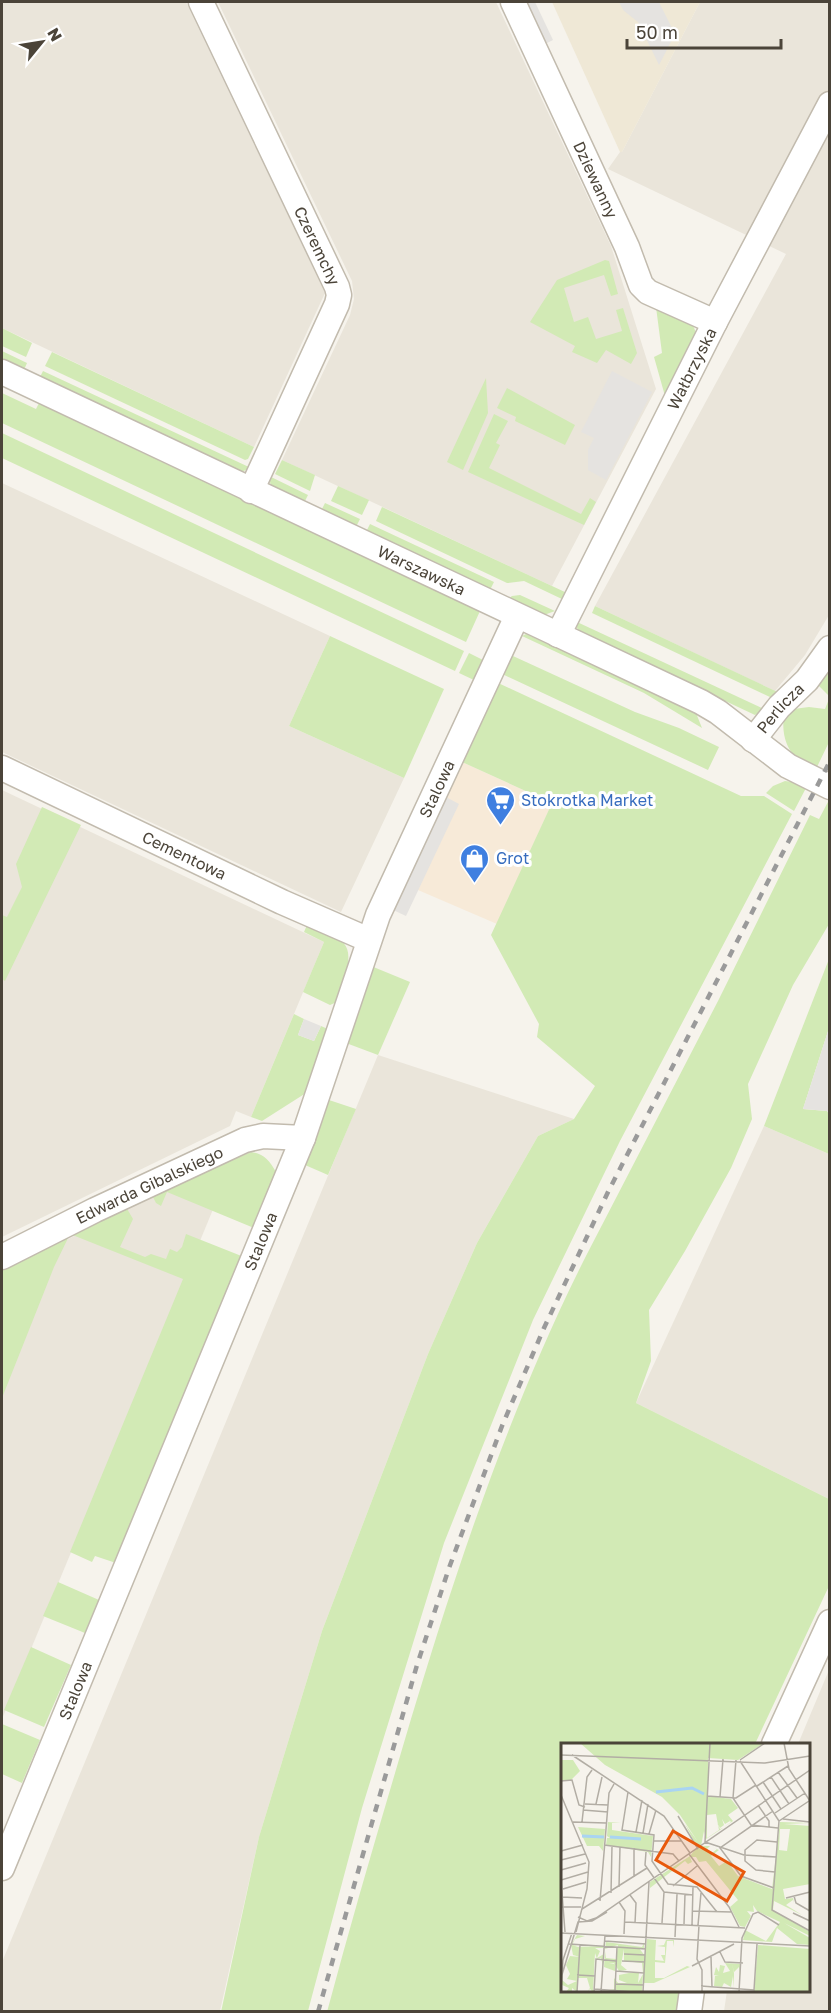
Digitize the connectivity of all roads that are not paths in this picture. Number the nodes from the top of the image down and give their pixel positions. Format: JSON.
{"nodes":[{"id":1,"x":201,"y":2,"type":"edge"},
{"id":2,"x":513,"y":2,"type":"edge"},
{"id":3,"x":830,"y":104,"type":"edge"},
{"id":4,"x":715,"y":322,"type":"junction"},
{"id":5,"x":2,"y":372,"type":"edge"},
{"id":6,"x":251,"y":491,"type":"junction"},
{"id":7,"x":517,"y":615,"type":"junction"},
{"id":8,"x":558,"y":635,"type":"junction"},
{"id":9,"x":830,"y":648,"type":"edge"},
{"id":10,"x":753,"y":740,"type":"junction"},
{"id":11,"x":2,"y":768,"type":"edge"},
{"id":12,"x":830,"y":788,"type":"edge"},
{"id":13,"x":369,"y":940,"type":"junction"},
{"id":14,"x":303,"y":1138,"type":"junction"},
{"id":15,"x":2,"y":1257,"type":"edge"},
{"id":16,"x":830,"y":1622,"type":"edge"},
{"id":17,"x":774,"y":1743,"type":"edge"},
{"id":18,"x":2,"y":1868,"type":"edge"},
{"id":19,"x":692,"y":1992,"type":"edge"},
{"id":20,"x":689,"y":2012,"type":"edge"}],
"edges":[{"from":1,"to":6,"type":"street","name":"Czeremchy"},
{"from":2,"to":4,"type":"street","name":"Dziewanny"},
{"from":3,"to":4,"type":"street","name":"Wałbrzyska"},
{"from":4,"to":8,"type":"street","name":"Wałbrzyska"},
{"from":5,"to":6,"type":"street","name":"Warszawska"},
{"from":6,"to":7,"type":"street","name":"Warszawska"},
{"from":7,"to":8,"type":"street","name":"Warszawska"},
{"from":7,"to":13,"type":"street","name":"Stalowa"},
{"from":8,"to":10,"type":"street","name":"Warszawska"},
{"from":9,"to":10,"type":"street","name":"Perlicza"},
{"from":10,"to":12,"type":"street","name":"Warszawska"},
{"from":11,"to":13,"type":"street","name":"Cementowa"},
{"from":13,"to":14,"type":"street","name":"Stalowa"},
{"from":14,"to":15,"type":"street","name":"Edwarda Gibalskiego"},
{"from":14,"to":18,"type":"street","name":"Stalowa"},
{"from":16,"to":17,"type":"street"},
{"from":19,"to":20,"type":"street"}]}
